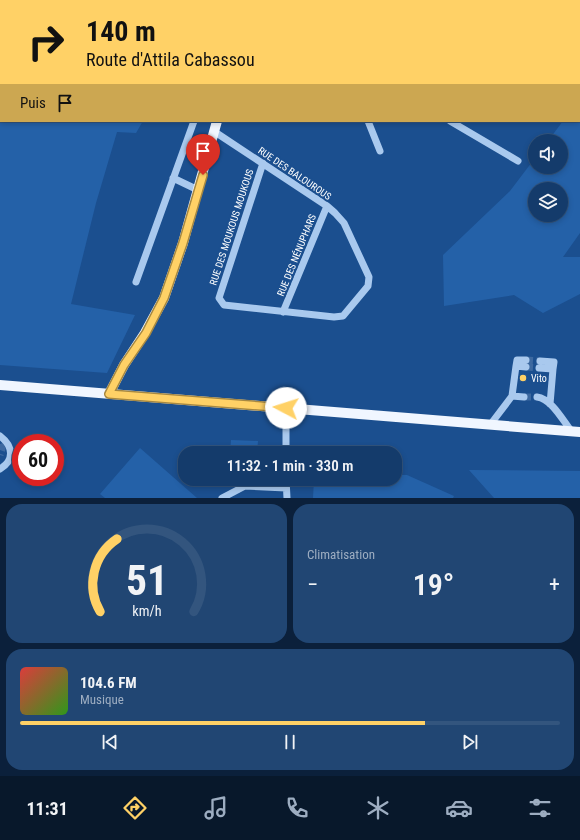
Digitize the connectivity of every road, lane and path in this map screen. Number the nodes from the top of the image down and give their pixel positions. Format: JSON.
{"nodes":[{"id":1,"x":194,"y":122,"type":"edge"},
{"id":2,"x":217,"y":122,"type":"edge"},
{"id":3,"x":368,"y":122,"type":"edge"},
{"id":4,"x":452,"y":122,"type":"edge"},
{"id":5,"x":215,"y":132,"type":"junction"},
{"id":6,"x":380,"y":151,"type":"dead end"},
{"id":7,"x":518,"y":161,"type":"dead end"},
{"id":8,"x":262,"y":163,"type":"junction"},
{"id":9,"x":173,"y":178,"type":"junction"},
{"id":10,"x":198,"y":190,"type":"junction"},
{"id":11,"x":327,"y":206,"type":"junction"},
{"id":12,"x":136,"y":282,"type":"dead end"},
{"id":13,"x":219,"y":298,"type":"joint"},
{"id":14,"x":283,"y":312,"type":"junction"},
{"id":15,"x":526,"y":363,"type":"dead end"},
{"id":16,"x":539,"y":364,"type":"tunnel mouth"},
{"id":17,"x":0,"y":385,"type":"edge"},
{"id":18,"x":109,"y":394,"type":"junction"},
{"id":19,"x":512,"y":396,"type":"junction"},
{"id":20,"x":524,"y":397,"type":"tunnel mouth"},
{"id":21,"x":537,"y":397,"type":"tunnel mouth"},
{"id":22,"x":550,"y":404,"type":"junction"},
{"id":23,"x":286,"y":408,"type":"junction"},
{"id":24,"x":490,"y":425,"type":"junction"},
{"id":25,"x":576,"y":432,"type":"edge"},
{"id":26,"x":0,"y":436,"type":"edge"},
{"id":27,"x":286,"y":446,"type":"edge"},
{"id":28,"x":0,"y":469,"type":"edge"},
{"id":29,"x":286,"y":488,"type":"joint"},
{"id":30,"x":222,"y":498,"type":"edge"},
{"id":31,"x":287,"y":498,"type":"edge"}],
"edges":[{"from":1,"to":9,"type":"street"},
{"from":2,"to":5,"type":"main road"},
{"from":3,"to":6,"type":"street"},
{"from":4,"to":7,"type":"street"},
{"from":5,"to":8,"type":"street","name":"RUE DES BALOUROUS"},
{"from":5,"to":10,"type":"main road"},
{"from":8,"to":11,"type":"street","name":"RUE DES BALOUROUS"},
{"from":8,"to":13,"type":"street","name":"RUE DES MOUKOUS MOUKOUS"},
{"from":9,"to":10,"type":"street"},
{"from":9,"to":12,"type":"street"},
{"from":10,"to":18,"type":"main road"},
{"from":11,"to":14,"type":"street","name":"RUE DES NÉNUPHARS"},
{"from":11,"to":14,"type":"street","name":"RUE DES BALOUROUS"},
{"from":13,"to":14,"type":"street","name":"RUE DES BALOUROUS"},
{"from":15,"to":19,"type":"street"},
{"from":16,"to":22,"type":"street"},
{"from":17,"to":18,"type":"main road"},
{"from":18,"to":23,"type":"main road"},
{"from":19,"to":20,"type":"street"},
{"from":19,"to":24,"type":"street"},
{"from":21,"to":22,"type":"street"},
{"from":22,"to":25,"type":"street"},
{"from":23,"to":24,"type":"main road"},
{"from":23,"to":27,"type":"street"},
{"from":24,"to":25,"type":"main road"},
{"from":26,"to":28,"type":"street"},
{"from":29,"to":30,"type":"street"},
{"from":29,"to":31,"type":"street"}]}
